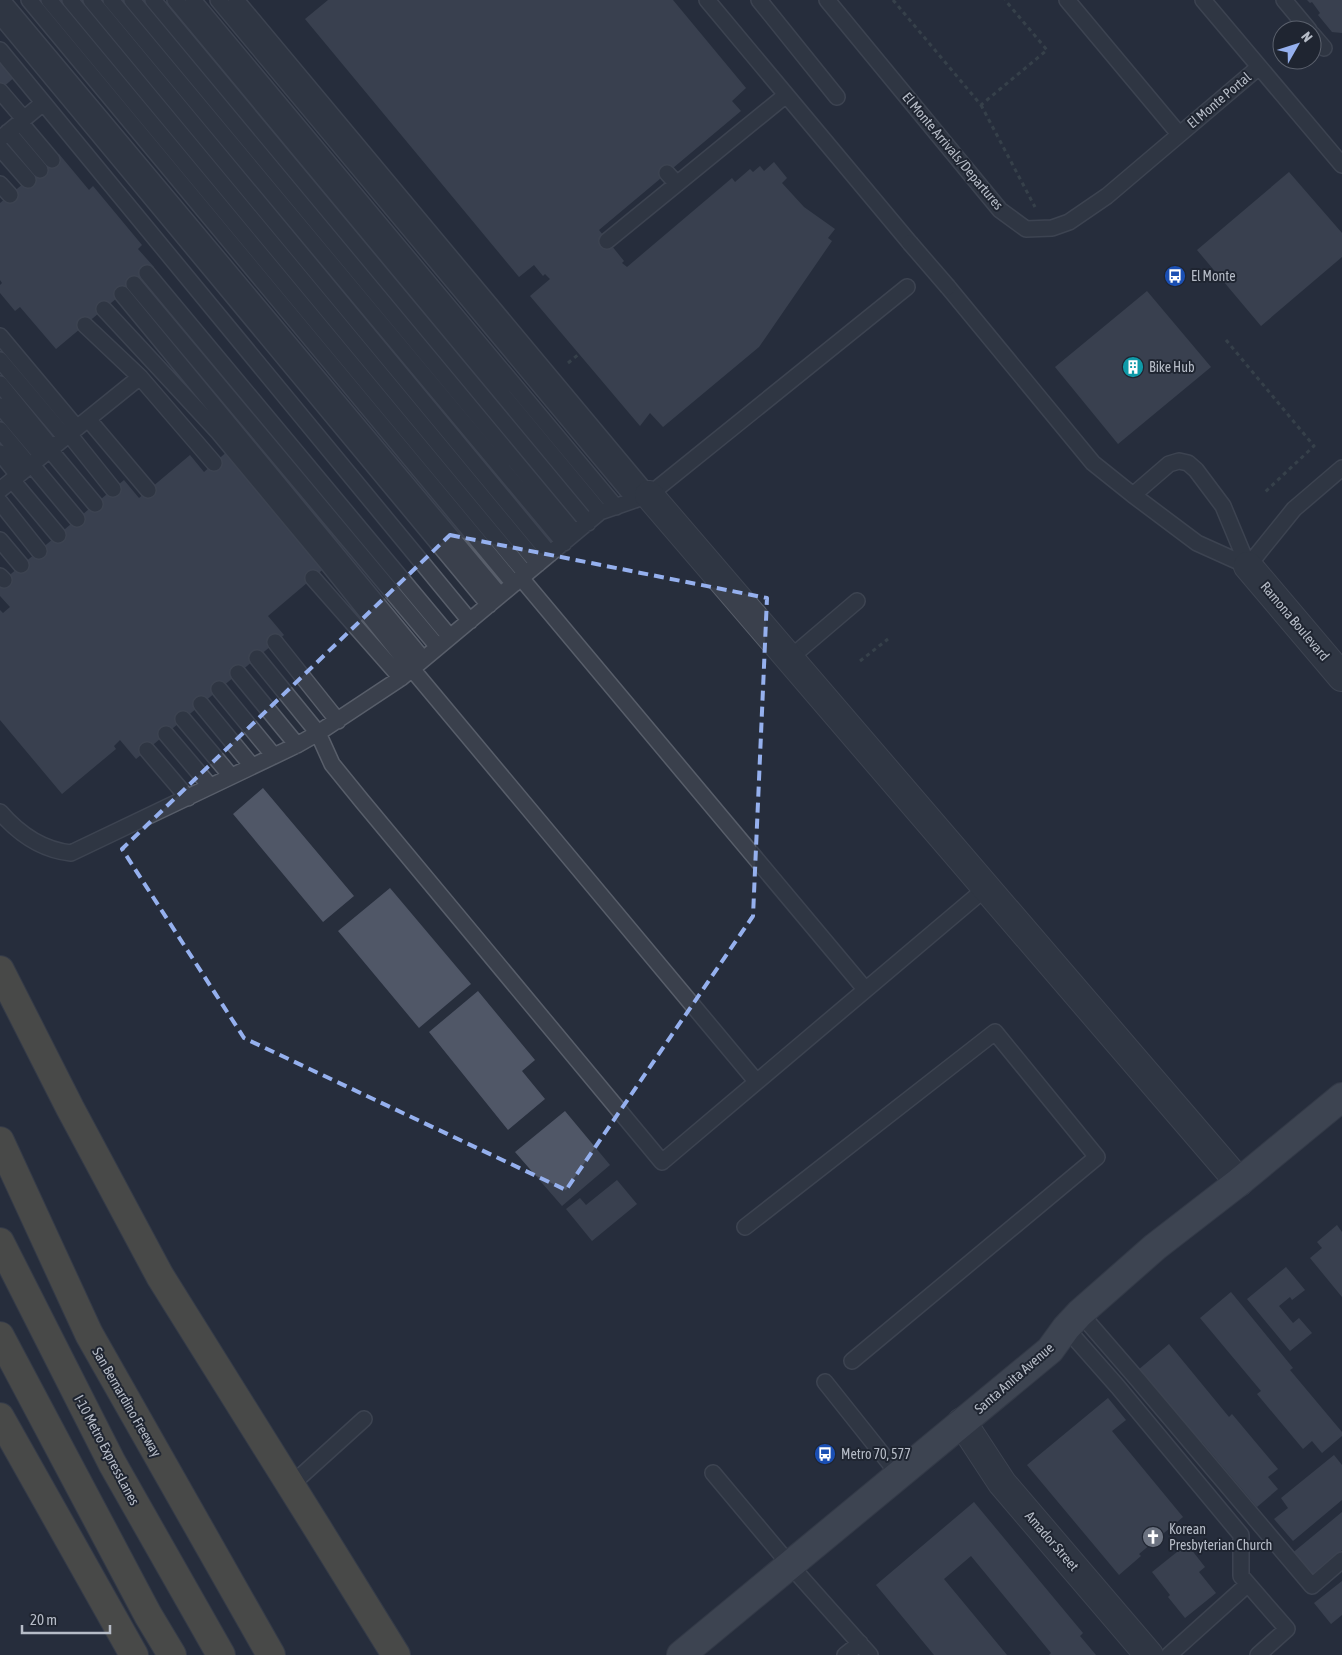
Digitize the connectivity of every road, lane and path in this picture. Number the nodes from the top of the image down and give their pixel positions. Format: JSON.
{"nodes":[{"id":1,"x":2,"y":0,"type":"edge"},
{"id":2,"x":29,"y":0,"type":"edge"},
{"id":3,"x":50,"y":0,"type":"edge"},
{"id":4,"x":70,"y":0,"type":"edge"},
{"id":5,"x":91,"y":0,"type":"edge"},
{"id":6,"x":110,"y":0,"type":"edge"},
{"id":7,"x":132,"y":0,"type":"edge"},
{"id":8,"x":153,"y":0,"type":"edge"},
{"id":9,"x":175,"y":0,"type":"edge"},
{"id":10,"x":193,"y":0,"type":"edge"},
{"id":11,"x":218,"y":0,"type":"edge"},
{"id":12,"x":236,"y":0,"type":"edge"},
{"id":13,"x":707,"y":0,"type":"edge"},
{"id":14,"x":759,"y":0,"type":"edge"},
{"id":15,"x":827,"y":0,"type":"edge"},
{"id":16,"x":892,"y":0,"type":"edge"},
{"id":17,"x":1005,"y":0,"type":"edge"},
{"id":18,"x":1068,"y":0,"type":"edge"},
{"id":19,"x":1203,"y":0,"type":"edge"},
{"id":20,"x":1284,"y":0,"type":"edge"},
{"id":21,"x":0,"y":16,"type":"edge"},
{"id":22,"x":1301,"y":20,"type":"edge"},
{"id":23,"x":1322,"y":46,"type":"edge"},
{"id":24,"x":1324,"y":48,"type":"dead end"},
{"id":25,"x":0,"y":50,"type":"edge"},
{"id":26,"x":1259,"y":67,"type":"junction"},
{"id":27,"x":0,"y":91,"type":"edge"},
{"id":28,"x":786,"y":95,"type":"junction"},
{"id":29,"x":837,"y":97,"type":"dead end"},
{"id":30,"x":43,"y":103,"type":"junction"},
{"id":31,"x":981,"y":105,"type":"junction"},
{"id":32,"x":22,"y":121,"type":"junction"},
{"id":33,"x":1179,"y":134,"type":"junction"},
{"id":34,"x":4,"y":136,"type":"edge"},
{"id":35,"x":0,"y":148,"type":"edge"},
{"id":36,"x":1342,"y":165,"type":"edge"},
{"id":37,"x":667,"y":172,"type":"dead end"},
{"id":38,"x":28,"y":180,"type":"dead end"},
{"id":39,"x":677,"y":184,"type":"junction"},
{"id":40,"x":1035,"y":207,"type":"dead end"},
{"id":41,"x":607,"y":241,"type":"dead end"},
{"id":42,"x":147,"y":273,"type":"dead end"},
{"id":43,"x":134,"y":284,"type":"dead end"},
{"id":44,"x":906,"y":287,"type":"dead end"},
{"id":45,"x":122,"y":294,"type":"dead end"},
{"id":46,"x":104,"y":309,"type":"dead end"},
{"id":47,"x":85,"y":325,"type":"dead end"},
{"id":48,"x":0,"y":336,"type":"edge"},
{"id":49,"x":1226,"y":340,"type":"dead end"},
{"id":50,"x":0,"y":360,"type":"edge"},
{"id":51,"x":140,"y":377,"type":"junction"},
{"id":52,"x":0,"y":384,"type":"edge"},
{"id":53,"x":0,"y":406,"type":"edge"},
{"id":54,"x":74,"y":429,"type":"junction"},
{"id":55,"x":0,"y":430,"type":"edge"},
{"id":56,"x":0,"y":453,"type":"edge"},
{"id":57,"x":214,"y":463,"type":"dead end"},
{"id":58,"x":1342,"y":468,"type":"edge"},
{"id":59,"x":24,"y":469,"type":"edge"},
{"id":60,"x":113,"y":489,"type":"dead end"},
{"id":61,"x":148,"y":490,"type":"dead end"},
{"id":62,"x":1264,"y":494,"type":"dead end"},
{"id":63,"x":1133,"y":495,"type":"junction"},
{"id":64,"x":642,"y":497,"type":"junction"},
{"id":65,"x":0,"y":502,"type":"edge"},
{"id":66,"x":95,"y":504,"type":"dead end"},
{"id":67,"x":616,"y":507,"type":"junction"},
{"id":68,"x":600,"y":512,"type":"junction"},
{"id":69,"x":77,"y":519,"type":"dead end"},
{"id":70,"x":588,"y":523,"type":"junction"},
{"id":71,"x":58,"y":535,"type":"dead end"},
{"id":72,"x":570,"y":538,"type":"junction"},
{"id":73,"x":0,"y":540,"type":"edge"},
{"id":74,"x":39,"y":551,"type":"dead end"},
{"id":75,"x":550,"y":554,"type":"junction"},
{"id":76,"x":538,"y":564,"type":"junction"},
{"id":77,"x":22,"y":565,"type":"dead end"},
{"id":78,"x":1248,"y":566,"type":"junction"},
{"id":79,"x":313,"y":578,"type":"dead end"},
{"id":80,"x":521,"y":579,"type":"junction"},
{"id":81,"x":494,"y":600,"type":"junction"},
{"id":82,"x":857,"y":601,"type":"dead end"},
{"id":83,"x":470,"y":620,"type":"junction"},
{"id":84,"x":450,"y":637,"type":"junction"},
{"id":85,"x":888,"y":640,"type":"dead end"},
{"id":86,"x":275,"y":642,"type":"dead end"},
{"id":87,"x":438,"y":647,"type":"junction"},
{"id":88,"x":257,"y":658,"type":"dead end"},
{"id":89,"x":790,"y":658,"type":"junction"},
{"id":90,"x":860,"y":661,"type":"dead end"},
{"id":91,"x":412,"y":669,"type":"junction"},
{"id":92,"x":238,"y":673,"type":"dead end"},
{"id":93,"x":1342,"y":677,"type":"edge"},
{"id":94,"x":219,"y":689,"type":"dead end"},
{"id":95,"x":201,"y":704,"type":"dead end"},
{"id":96,"x":183,"y":719,"type":"dead end"},
{"id":97,"x":338,"y":721,"type":"junction"},
{"id":98,"x":318,"y":733,"type":"junction"},
{"id":99,"x":166,"y":734,"type":"dead end"},
{"id":100,"x":297,"y":745,"type":"junction"},
{"id":101,"x":147,"y":750,"type":"dead end"},
{"id":102,"x":274,"y":756,"type":"junction"},
{"id":103,"x":252,"y":766,"type":"junction"},
{"id":104,"x":232,"y":776,"type":"junction"},
{"id":105,"x":210,"y":786,"type":"junction"},
{"id":106,"x":188,"y":798,"type":"junction"},
{"id":107,"x":0,"y":812,"type":"edge"},
{"id":108,"x":986,"y":888,"type":"junction"},
{"id":109,"x":0,"y":970,"type":"edge"},
{"id":110,"x":866,"y":989,"type":"junction"},
{"id":111,"x":756,"y":1081,"type":"junction"},
{"id":112,"x":1342,"y":1096,"type":"edge"},
{"id":113,"x":0,"y":1141,"type":"edge"},
{"id":114,"x":1239,"y":1182,"type":"junction"},
{"id":115,"x":745,"y":1227,"type":"dead end"},
{"id":116,"x":0,"y":1242,"type":"edge"},
{"id":117,"x":1073,"y":1320,"type":"junction"},
{"id":118,"x":0,"y":1336,"type":"edge"},
{"id":119,"x":852,"y":1361,"type":"dead end"},
{"id":120,"x":826,"y":1382,"type":"dead end"},
{"id":121,"x":0,"y":1417,"type":"edge"},
{"id":122,"x":364,"y":1419,"type":"dead end"},
{"id":123,"x":962,"y":1422,"type":"junction"},
{"id":124,"x":713,"y":1473,"type":"dead end"},
{"id":125,"x":899,"y":1475,"type":"junction"},
{"id":126,"x":291,"y":1485,"type":"junction"},
{"id":127,"x":1342,"y":1560,"type":"edge"},
{"id":128,"x":790,"y":1565,"type":"junction"},
{"id":129,"x":1248,"y":1584,"type":"junction"},
{"id":130,"x":860,"y":1642,"type":"junction"},
{"id":131,"x":1139,"y":1651,"type":"edge"},
{"id":132,"x":134,"y":1655,"type":"edge"},
{"id":133,"x":172,"y":1655,"type":"edge"},
{"id":134,"x":221,"y":1655,"type":"edge"},
{"id":135,"x":271,"y":1655,"type":"edge"},
{"id":136,"x":396,"y":1655,"type":"edge"},
{"id":137,"x":681,"y":1655,"type":"edge"},
{"id":138,"x":845,"y":1655,"type":"edge"},
{"id":139,"x":870,"y":1655,"type":"edge"},
{"id":140,"x":1169,"y":1655,"type":"edge"},
{"id":141,"x":1258,"y":1655,"type":"edge"}],
"edges":[{"from":1,"to":81,"type":"lane"},
{"from":2,"to":80,"type":"lane"},
{"from":3,"to":80,"type":"lane"},
{"from":4,"to":76,"type":"lane"},
{"from":5,"to":75,"type":"lane"},
{"from":6,"to":72,"type":"lane"},
{"from":7,"to":72,"type":"lane"},
{"from":8,"to":70,"type":"lane"},
{"from":9,"to":68,"type":"lane"},
{"from":10,"to":67,"type":"lane"},
{"from":11,"to":64,"type":"lane"},
{"from":12,"to":64,"type":"lane"},
{"from":13,"to":28,"type":"lane"},
{"from":14,"to":29,"type":"lane"},
{"from":15,"to":33,"type":"lane","name":"El Monte Arrivals/Departures"},
{"from":16,"to":31,"type":"path"},
{"from":17,"to":31,"type":"path"},
{"from":18,"to":33,"type":"lane"},
{"from":19,"to":26,"type":"lane"},
{"from":20,"to":22,"type":"lane"},
{"from":21,"to":81,"type":"lane"},
{"from":23,"to":24,"type":"lane"},
{"from":25,"to":30,"type":"lane"},
{"from":26,"to":33,"type":"lane","name":"El Monte Portal"},
{"from":26,"to":36,"type":"lane"},
{"from":27,"to":32,"type":"lane"},
{"from":28,"to":39,"type":"lane"},
{"from":28,"to":63,"type":"lane","bridge":true},
{"from":30,"to":32,"type":"lane"},
{"from":30,"to":83,"type":"lane"},
{"from":31,"to":40,"type":"path"},
{"from":32,"to":34,"type":"lane"},
{"from":32,"to":34,"type":"lane"},
{"from":35,"to":38,"type":"lane"},
{"from":37,"to":39,"type":"lane"},
{"from":39,"to":41,"type":"lane"},
{"from":42,"to":84,"type":"lane"},
{"from":43,"to":87,"type":"lane"},
{"from":44,"to":64,"type":"lane"},
{"from":45,"to":91,"type":"lane"},
{"from":46,"to":91,"type":"lane"},
{"from":47,"to":51,"type":"lane"},
{"from":48,"to":54,"type":"lane"},
{"from":49,"to":62,"type":"path"},
{"from":50,"to":54,"type":"lane"},
{"from":51,"to":54,"type":"lane"},
{"from":51,"to":57,"type":"lane"},
{"from":52,"to":59,"type":"lane"},
{"from":53,"to":59,"type":"lane"},
{"from":54,"to":59,"type":"lane"},
{"from":54,"to":60,"type":"lane"},
{"from":54,"to":61,"type":"lane"},
{"from":55,"to":59,"type":"lane"},
{"from":56,"to":59,"type":"lane"},
{"from":58,"to":78,"type":"lane"},
{"from":59,"to":66,"type":"lane"},
{"from":59,"to":69,"type":"lane"},
{"from":59,"to":71,"type":"lane"},
{"from":63,"to":78,"type":"lane"},
{"from":63,"to":78,"type":"lane"},
{"from":64,"to":67,"type":"lane"},
{"from":64,"to":89,"type":"street"},
{"from":65,"to":74,"type":"lane"},
{"from":67,"to":68,"type":"lane"},
{"from":68,"to":70,"type":"lane"},
{"from":70,"to":72,"type":"lane"},
{"from":72,"to":75,"type":"lane"},
{"from":73,"to":77,"type":"lane"},
{"from":75,"to":76,"type":"lane"},
{"from":76,"to":80,"type":"lane"},
{"from":78,"to":93,"type":"street","name":"Ramona Boulevard"},
{"from":79,"to":91,"type":"lane"},
{"from":80,"to":81,"type":"lane"},
{"from":80,"to":110,"type":"lane"},
{"from":81,"to":83,"type":"lane"},
{"from":82,"to":89,"type":"lane"},
{"from":83,"to":84,"type":"lane"},
{"from":84,"to":87,"type":"lane"},
{"from":85,"to":90,"type":"path"},
{"from":86,"to":97,"type":"lane"},
{"from":87,"to":91,"type":"lane"},
{"from":88,"to":98,"type":"lane"},
{"from":89,"to":108,"type":"street"},
{"from":91,"to":97,"type":"lane"},
{"from":91,"to":111,"type":"lane"},
{"from":92,"to":100,"type":"lane"},
{"from":94,"to":102,"type":"lane"},
{"from":95,"to":103,"type":"lane"},
{"from":96,"to":104,"type":"lane"},
{"from":97,"to":98,"type":"lane"},
{"from":98,"to":100,"type":"lane"},
{"from":98,"to":111,"type":"lane"},
{"from":99,"to":105,"type":"lane"},
{"from":100,"to":102,"type":"lane"},
{"from":101,"to":106,"type":"lane"},
{"from":102,"to":103,"type":"lane"},
{"from":103,"to":104,"type":"lane"},
{"from":104,"to":105,"type":"lane"},
{"from":105,"to":106,"type":"lane"},
{"from":106,"to":107,"type":"lane"},
{"from":108,"to":110,"type":"lane"},
{"from":108,"to":114,"type":"street"},
{"from":109,"to":126,"type":"highway"},
{"from":110,"to":111,"type":"lane"},
{"from":112,"to":114,"type":"main road","name":"Santa Anita Avenue"},
{"from":113,"to":135,"type":"highway","name":"San Bernardino Freeway"},
{"from":114,"to":117,"type":"main road","name":"Santa Anita Avenue"},
{"from":115,"to":119,"type":"lane"},
{"from":116,"to":134,"type":"highway","name":"I-10 Metro ExpressLanes"},
{"from":117,"to":123,"type":"main road","name":"Santa Anita Avenue"},
{"from":117,"to":127,"type":"lane"},
{"from":117,"to":129,"type":"lane"},
{"from":118,"to":133,"type":"highway"},
{"from":120,"to":125,"type":"lane"},
{"from":121,"to":132,"type":"highway"},
{"from":122,"to":126,"type":"lane"},
{"from":123,"to":125,"type":"main road","name":"Santa Anita Avenue"},
{"from":123,"to":131,"type":"street","name":"Amador Street"},
{"from":124,"to":128,"type":"lane"},
{"from":125,"to":128,"type":"main road","name":"Santa Anita Avenue"},
{"from":126,"to":136,"type":"highway"},
{"from":128,"to":130,"type":"lane"},
{"from":128,"to":137,"type":"main road","name":"Santa Anita Avenue"},
{"from":129,"to":140,"type":"lane"},
{"from":129,"to":141,"type":"lane"},
{"from":130,"to":138,"type":"lane"},
{"from":130,"to":139,"type":"lane"}]}
